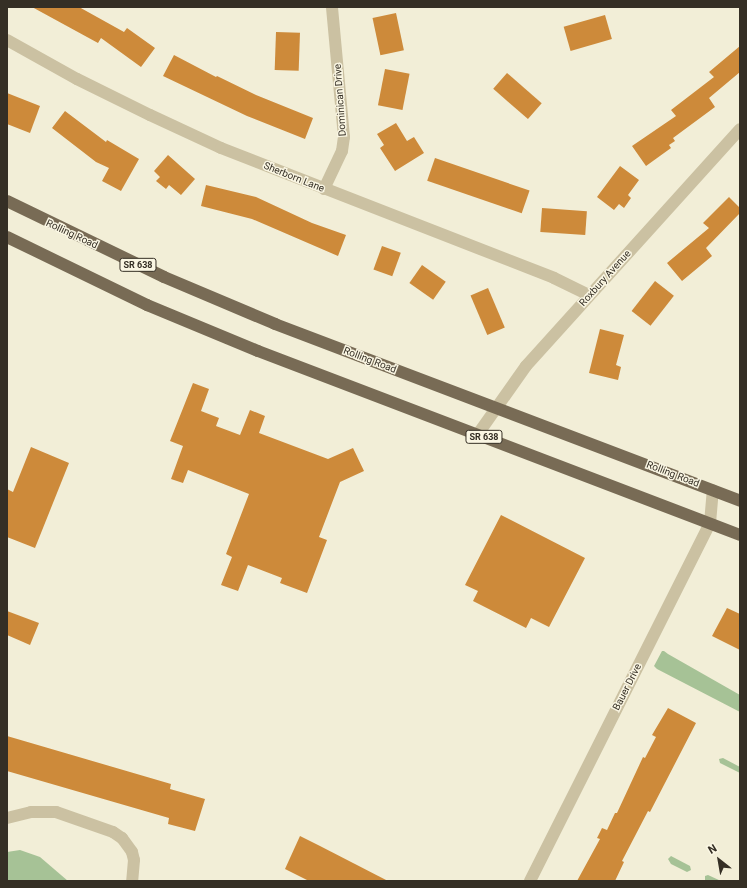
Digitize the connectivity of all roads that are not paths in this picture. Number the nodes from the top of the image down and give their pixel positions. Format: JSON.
{"nodes":[{"id":1,"x":332,"y":7,"type":"edge"},
{"id":2,"x":7,"y":40,"type":"edge"},
{"id":3,"x":740,"y":129,"type":"edge"},
{"id":4,"x":324,"y":189,"type":"junction"},
{"id":5,"x":7,"y":201,"type":"edge"},
{"id":6,"x":7,"y":237,"type":"edge"},
{"id":7,"x":589,"y":295,"type":"junction"},
{"id":8,"x":496,"y":408,"type":"junction"},
{"id":9,"x":478,"y":434,"type":"junction"},
{"id":10,"x":713,"y":490,"type":"junction"},
{"id":11,"x":740,"y":501,"type":"edge"},
{"id":12,"x":710,"y":523,"type":"junction"},
{"id":13,"x":740,"y":535,"type":"edge"},
{"id":14,"x":7,"y":818,"type":"edge"},
{"id":15,"x":132,"y":881,"type":"edge"},
{"id":16,"x":530,"y":881,"type":"edge"}],
"edges":[{"from":1,"to":4,"type":"street","name":"Dominican Drive"},
{"from":2,"to":4,"type":"street","name":"Sherborn Lane"},
{"from":3,"to":7,"type":"street","name":"Roxbury Avenue"},
{"from":4,"to":7,"type":"street","name":"Sherborn Lane"},
{"from":5,"to":8,"type":"main road","name":"Rolling Road","number":"SR 638"},
{"from":6,"to":9,"type":"main road","number":"SR 638"},
{"from":7,"to":8,"type":"street","name":"Roxbury Avenue"},
{"from":8,"to":9,"type":"street","name":"Roxbury Avenue"},
{"from":8,"to":10,"type":"main road","name":"Rolling Road","number":"SR 638"},
{"from":9,"to":12,"type":"main road","number":"SR 638"},
{"from":10,"to":11,"type":"main road","name":"Rolling Road","number":"SR 638"},
{"from":10,"to":12,"type":"street","name":"Bauer Drive"},
{"from":12,"to":13,"type":"main road","number":"SR 638"},
{"from":12,"to":16,"type":"street","name":"Bauer Drive"},
{"from":14,"to":15,"type":"street"}]}
